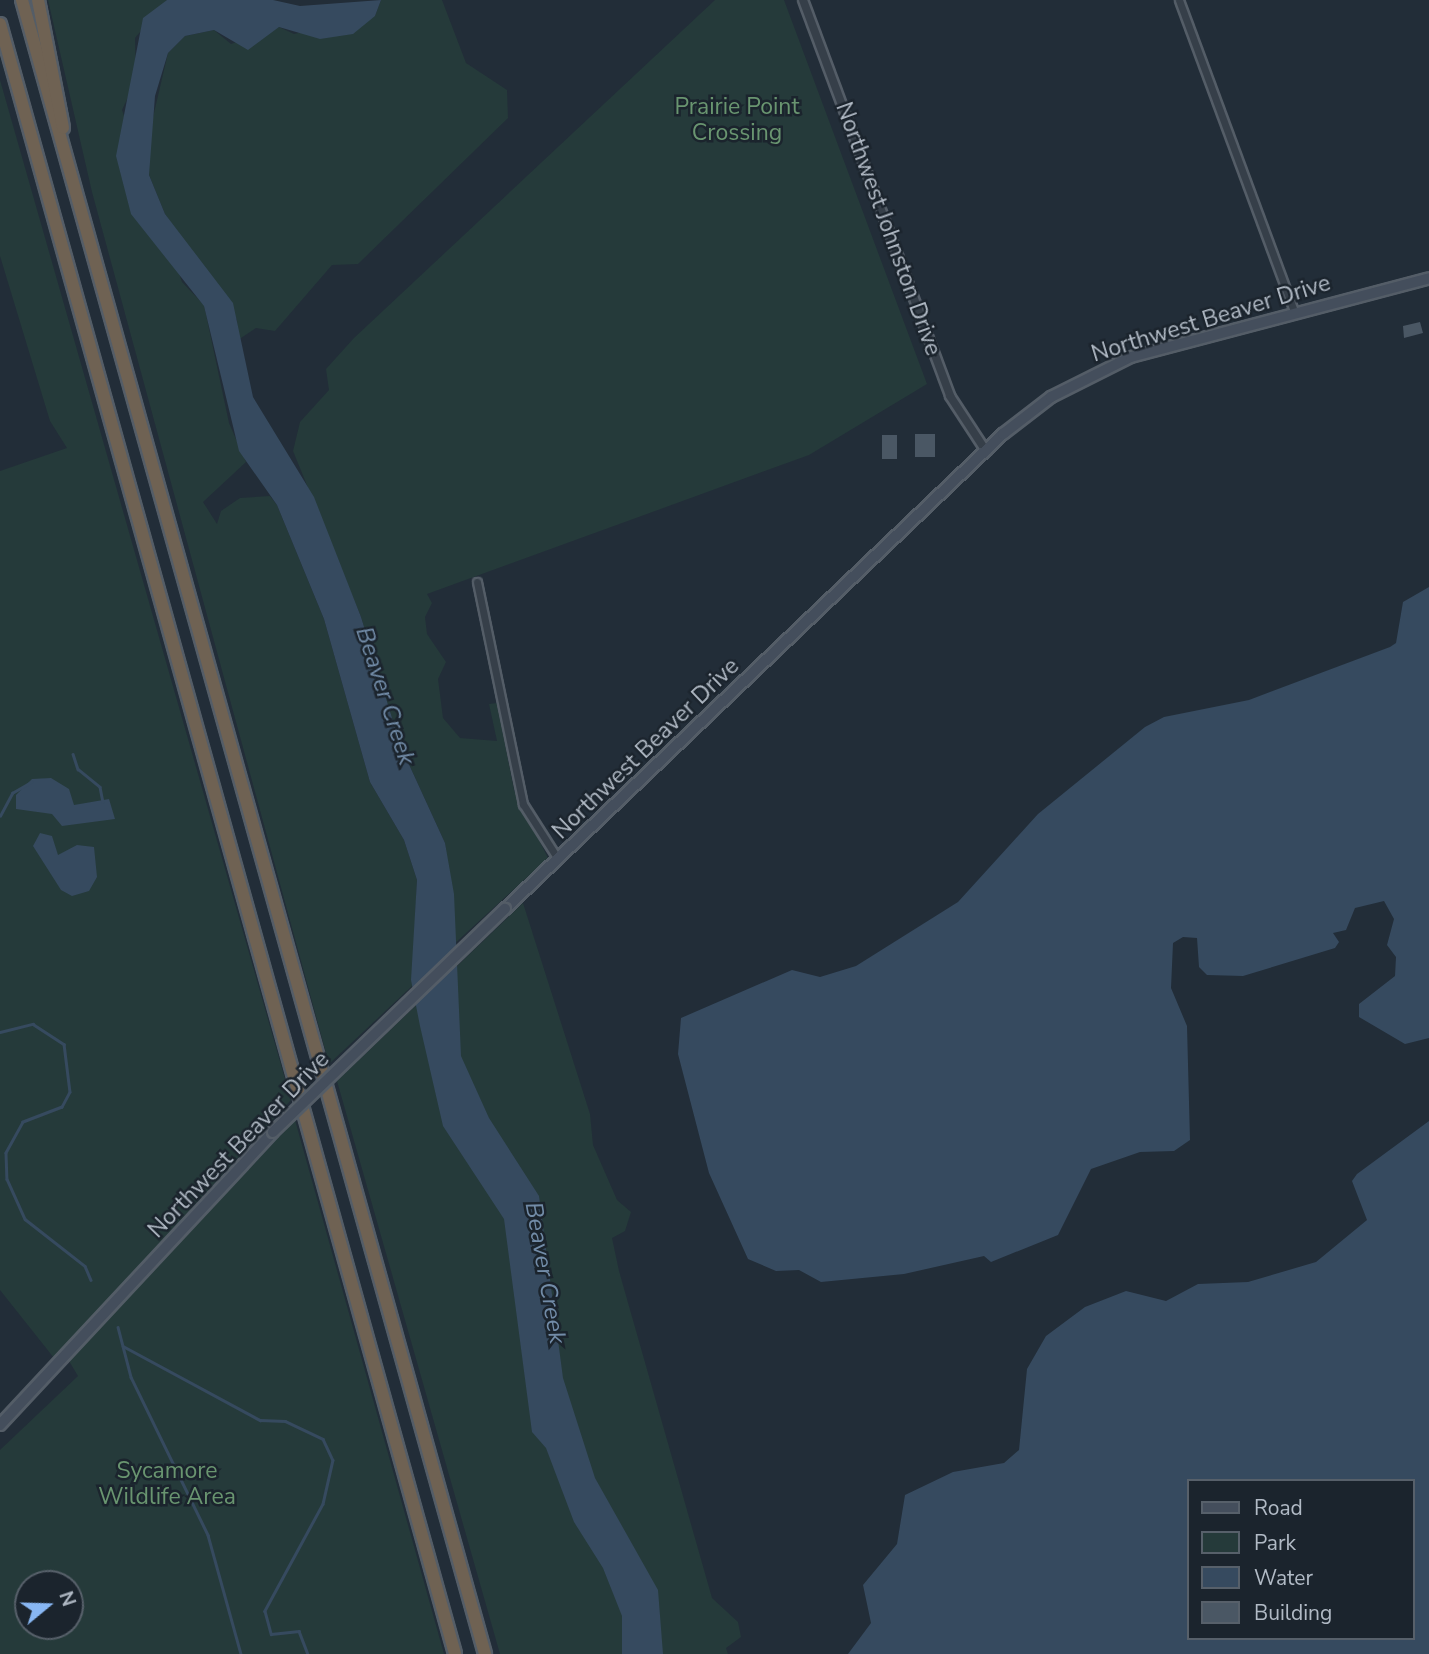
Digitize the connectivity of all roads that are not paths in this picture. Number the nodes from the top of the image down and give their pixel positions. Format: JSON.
{"nodes":[{"id":1,"x":22,"y":0,"type":"edge"},
{"id":2,"x":38,"y":0,"type":"edge"},
{"id":3,"x":803,"y":0,"type":"edge"},
{"id":4,"x":1179,"y":0,"type":"edge"},
{"id":5,"x":0,"y":24,"type":"edge"},
{"id":6,"x":0,"y":43,"type":"edge"},
{"id":7,"x":18,"y":95,"type":"junction"},
{"id":8,"x":64,"y":149,"type":"junction"},
{"id":9,"x":1429,"y":278,"type":"edge"},
{"id":10,"x":1294,"y":311,"type":"junction"},
{"id":11,"x":986,"y":451,"type":"junction"},
{"id":12,"x":477,"y":582,"type":"dead end"},
{"id":13,"x":558,"y":859,"type":"junction"},
{"id":14,"x":0,"y":1425,"type":"edge"},
{"id":15,"x":455,"y":1654,"type":"edge"},
{"id":16,"x":485,"y":1654,"type":"edge"}],
"edges":[{"from":1,"to":8,"type":"highway"},
{"from":2,"to":8,"type":"highway"},
{"from":3,"to":11,"type":"street","name":"Northwest Johnston Drive"},
{"from":4,"to":10,"type":"street"},
{"from":5,"to":7,"type":"highway"},
{"from":6,"to":7,"type":"highway"},
{"from":7,"to":15,"type":"highway"},
{"from":8,"to":16,"type":"highway"},
{"from":9,"to":10,"type":"main road","name":"Northwest Beaver Drive"},
{"from":10,"to":11,"type":"main road","name":"Northwest Beaver Drive"},
{"from":11,"to":13,"type":"main road","name":"Northwest Beaver Drive"},
{"from":12,"to":13,"type":"street"},
{"from":13,"to":14,"type":"main road","name":"Northwest Beaver Drive","bridge":true}]}
